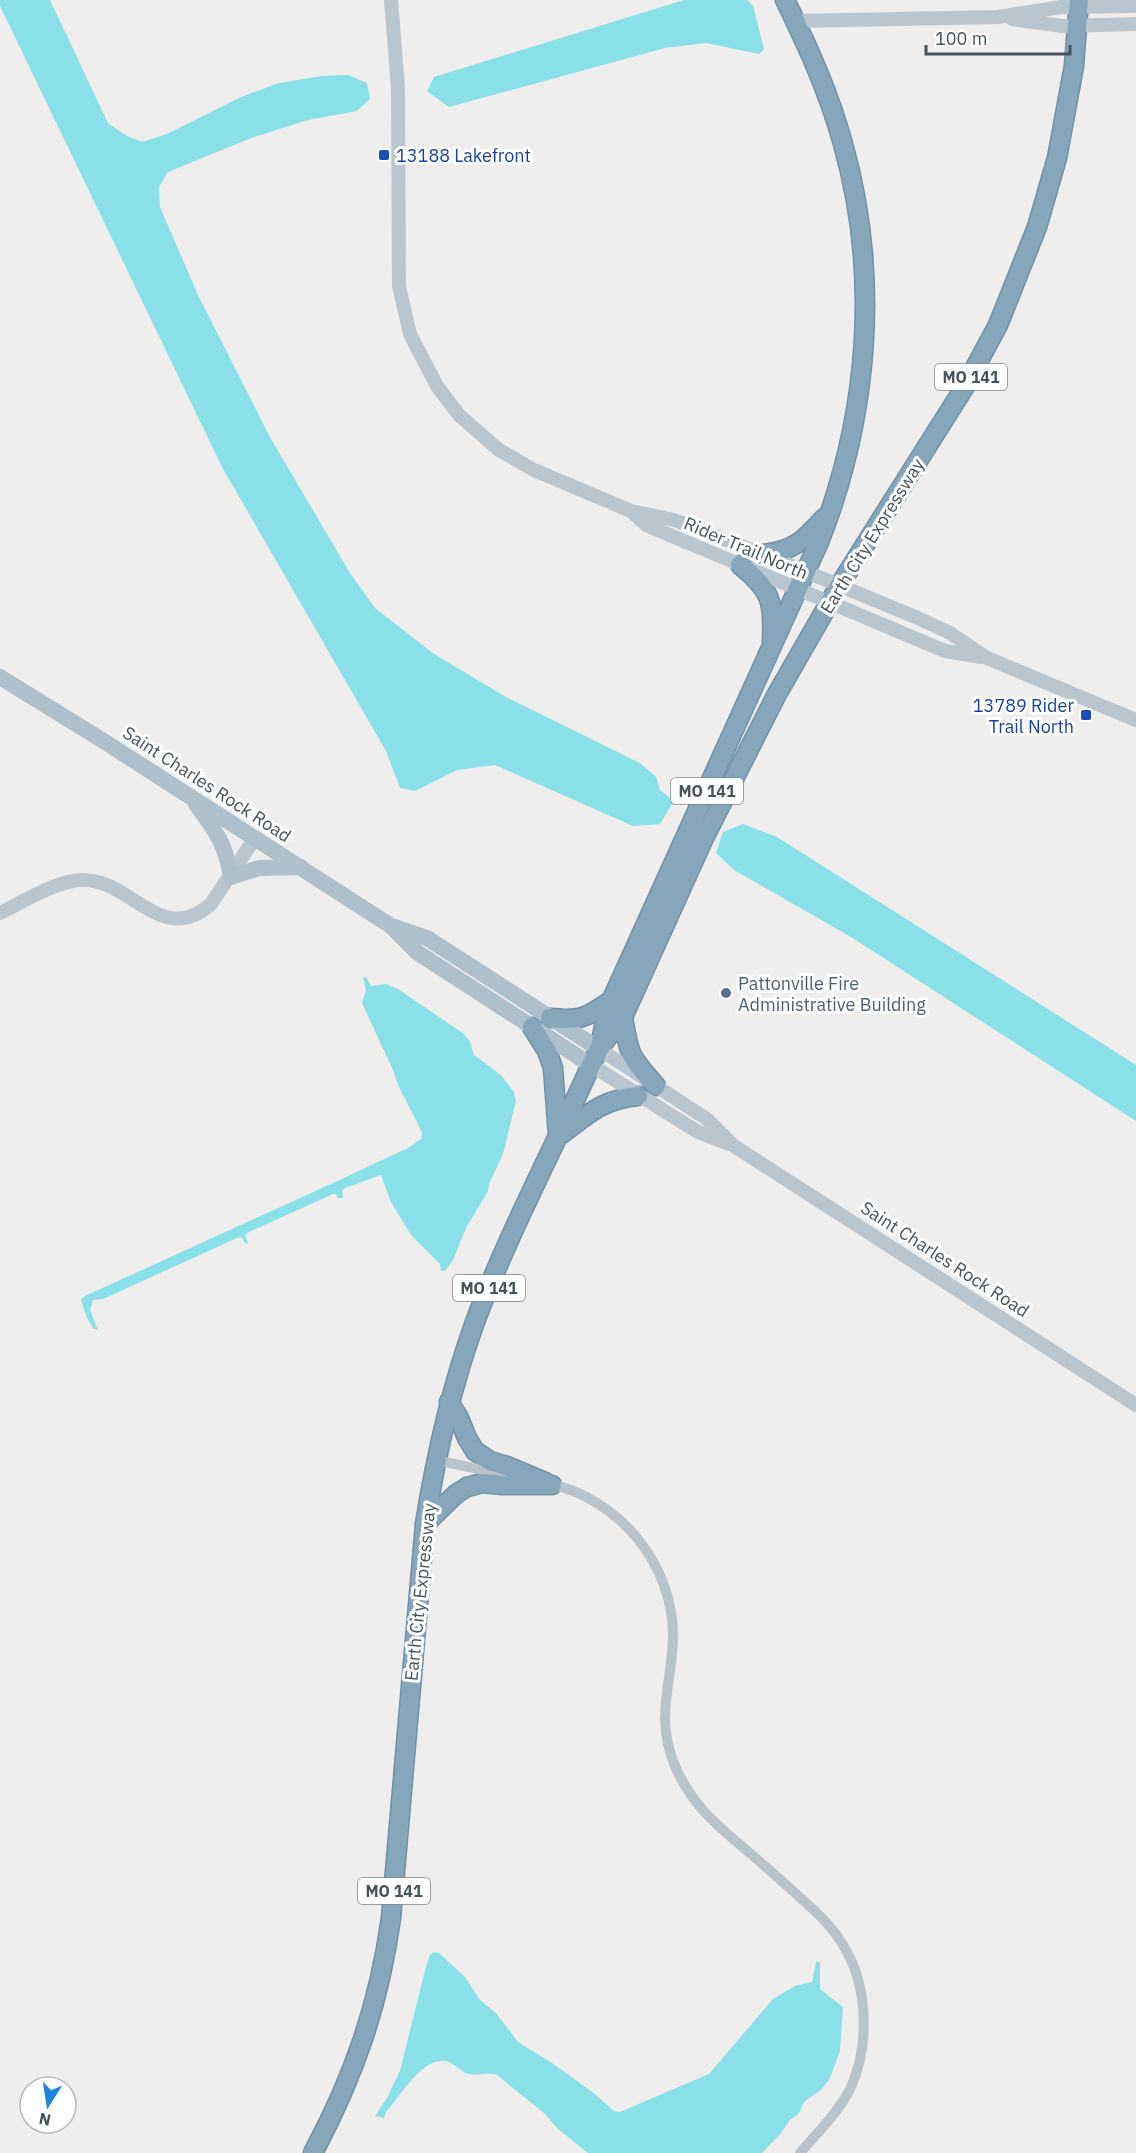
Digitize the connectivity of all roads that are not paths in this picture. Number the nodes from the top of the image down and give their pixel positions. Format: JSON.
{"nodes":[{"id":1,"x":391,"y":0,"type":"edge"},
{"id":2,"x":785,"y":0,"type":"edge"},
{"id":3,"x":1079,"y":3,"type":"edge"},
{"id":4,"x":1136,"y":6,"type":"edge"},
{"id":5,"x":998,"y":17,"type":"junction"},
{"id":6,"x":795,"y":21,"type":"junction"},
{"id":7,"x":1136,"y":24,"type":"edge"},
{"id":8,"x":1078,"y":25,"type":"junction"},
{"id":9,"x":831,"y":509,"type":"junction"},
{"id":10,"x":631,"y":511,"type":"junction"},
{"id":11,"x":764,"y":554,"type":"junction"},
{"id":12,"x":740,"y":565,"type":"junction"},
{"id":13,"x":806,"y":572,"type":"junction"},
{"id":14,"x":839,"y":586,"type":"junction"},
{"id":15,"x":798,"y":590,"type":"junction"},
{"id":16,"x":830,"y":603,"type":"junction"},
{"id":17,"x":771,"y":648,"type":"junction"},
{"id":18,"x":987,"y":658,"type":"junction"},
{"id":19,"x":0,"y":677,"type":"edge"},
{"id":20,"x":1136,"y":720,"type":"edge"},
{"id":21,"x":190,"y":796,"type":"junction"},
{"id":22,"x":255,"y":838,"type":"junction"},
{"id":23,"x":301,"y":867,"type":"junction"},
{"id":24,"x":231,"y":877,"type":"junction"},
{"id":25,"x":0,"y":913,"type":"edge"},
{"id":26,"x":391,"y":926,"type":"junction"},
{"id":27,"x":612,"y":1000,"type":"junction"},
{"id":28,"x":550,"y":1017,"type":"junction"},
{"id":29,"x":623,"y":1017,"type":"junction"},
{"id":30,"x":532,"y":1027,"type":"junction"},
{"id":31,"x":595,"y":1057,"type":"junction"},
{"id":32,"x":656,"y":1086,"type":"junction"},
{"id":33,"x":638,"y":1096,"type":"junction"},
{"id":34,"x":559,"y":1137,"type":"junction"},
{"id":35,"x":734,"y":1146,"type":"junction"},
{"id":36,"x":449,"y":1402,"type":"junction"},
{"id":37,"x":1136,"y":1405,"type":"edge"},
{"id":38,"x":435,"y":1461,"type":"junction"},
{"id":39,"x":552,"y":1485,"type":"junction"},
{"id":40,"x":424,"y":1524,"type":"junction"},
{"id":41,"x":313,"y":2153,"type":"edge"},
{"id":42,"x":800,"y":2153,"type":"edge"}],
"edges":[{"from":1,"to":10,"type":"street","name":"Rider Trail North"},
{"from":2,"to":6,"type":"highway","name":"Earth City Expressway","number":"MO 141"},
{"from":3,"to":4,"type":"street"},
{"from":3,"to":5,"type":"street"},
{"from":3,"to":8,"type":"highway","name":"Earth City Expressway","number":"MO 141"},
{"from":5,"to":6,"type":"street"},
{"from":5,"to":8,"type":"street"},
{"from":6,"to":9,"type":"highway","name":"Earth City Expressway","number":"MO 141"},
{"from":7,"to":8,"type":"street"},
{"from":8,"to":14,"type":"highway","name":"Earth City Expressway","number":"MO 141"},
{"from":9,"to":11,"type":"highway"},
{"from":9,"to":13,"type":"highway","name":"Earth City Expressway","number":"MO 141"},
{"from":10,"to":11,"type":"street","name":"Rider Trail North"},
{"from":10,"to":12,"type":"street","name":"Rider Trail North"},
{"from":11,"to":13,"type":"street","name":"Rider Trail North"},
{"from":12,"to":15,"type":"street","name":"Rider Trail North"},
{"from":12,"to":17,"type":"highway"},
{"from":13,"to":14,"type":"street","name":"Rider Trail North"},
{"from":13,"to":15,"type":"highway","name":"Earth City Expressway","number":"MO 141"},
{"from":14,"to":16,"type":"highway","name":"Earth City Expressway","number":"MO 141"},
{"from":14,"to":18,"type":"street","name":"Rider Trail North"},
{"from":15,"to":16,"type":"street","name":"Rider Trail North"},
{"from":15,"to":17,"type":"highway","name":"Earth City Expressway","number":"MO 141"},
{"from":16,"to":18,"type":"street","name":"Rider Trail North"},
{"from":16,"to":29,"type":"highway","name":"Earth City Expressway","number":"MO 141"},
{"from":17,"to":27,"type":"highway","name":"Earth City Expressway","number":"MO 141"},
{"from":18,"to":20,"type":"street","name":"Rider Trail North"},
{"from":19,"to":21,"type":"main road","name":"Saint Charles Rock Road"},
{"from":21,"to":22,"type":"main road","name":"Saint Charles Rock Road"},
{"from":21,"to":24,"type":"main road"},
{"from":22,"to":23,"type":"main road","name":"Saint Charles Rock Road"},
{"from":22,"to":24,"type":"street"},
{"from":23,"to":24,"type":"main road"},
{"from":23,"to":26,"type":"main road","name":"Saint Charles Rock Road"},
{"from":24,"to":25,"type":"street"},
{"from":26,"to":28,"type":"main road","name":"Saint Charles Rock Road"},
{"from":26,"to":30,"type":"main road","name":"Saint Charles Rock Road"},
{"from":27,"to":28,"type":"highway"},
{"from":27,"to":31,"type":"highway","name":"Earth City Expressway","number":"MO 141"},
{"from":28,"to":31,"type":"main road","name":"Saint Charles Rock Road"},
{"from":29,"to":31,"type":"highway","name":"Earth City Expressway","number":"MO 141"},
{"from":29,"to":32,"type":"highway"},
{"from":30,"to":31,"type":"main road","name":"Saint Charles Rock Road"},
{"from":30,"to":34,"type":"highway"},
{"from":31,"to":32,"type":"street","name":"Saint Charles Rock Road"},
{"from":31,"to":33,"type":"street","name":"Saint Charles Rock Road"},
{"from":31,"to":34,"type":"highway","name":"Earth City Expressway","number":"MO 141"},
{"from":32,"to":35,"type":"street","name":"Saint Charles Rock Road"},
{"from":33,"to":34,"type":"highway"},
{"from":33,"to":35,"type":"street","name":"Saint Charles Rock Road"},
{"from":34,"to":36,"type":"highway","name":"Earth City Expressway","number":"MO 141"},
{"from":35,"to":37,"type":"street","name":"Saint Charles Rock Road"},
{"from":36,"to":38,"type":"highway","name":"Earth City Expressway","number":"MO 141"},
{"from":36,"to":39,"type":"highway"},
{"from":38,"to":39,"type":"street"},
{"from":38,"to":40,"type":"highway","name":"Earth City Expressway","number":"MO 141"},
{"from":39,"to":40,"type":"highway"},
{"from":39,"to":42,"type":"street"},
{"from":40,"to":41,"type":"highway","name":"Earth City Expressway","number":"MO 141"}]}
